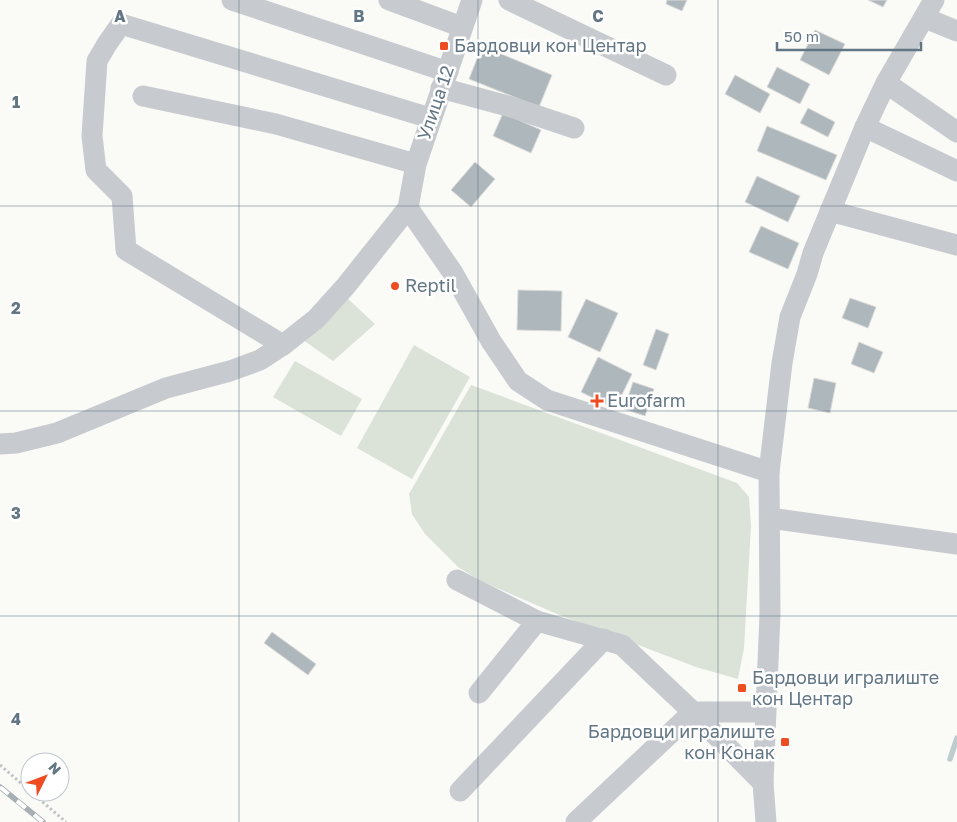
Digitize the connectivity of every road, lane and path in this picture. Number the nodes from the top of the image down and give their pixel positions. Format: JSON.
{"nodes":[{"id":1,"x":232,"y":0,"type":"edge"},
{"id":2,"x":389,"y":0,"type":"edge"},
{"id":3,"x":472,"y":0,"type":"edge"},
{"id":4,"x":509,"y":0,"type":"edge"},
{"id":5,"x":930,"y":9,"type":"edge"},
{"id":6,"x":462,"y":27,"type":"junction"},
{"id":7,"x":957,"y":31,"type":"edge"},
{"id":8,"x":666,"y":75,"type":"dead end"},
{"id":9,"x":444,"y":80,"type":"junction"},
{"id":10,"x":886,"y":83,"type":"junction"},
{"id":11,"x":143,"y":96,"type":"dead end"},
{"id":12,"x":430,"y":118,"type":"junction"},
{"id":13,"x":865,"y":127,"type":"junction"},
{"id":14,"x":574,"y":128,"type":"dead end"},
{"id":15,"x":957,"y":132,"type":"edge"},
{"id":16,"x":416,"y":164,"type":"junction"},
{"id":17,"x":957,"y":171,"type":"edge"},
{"id":18,"x":408,"y":208,"type":"junction"},
{"id":19,"x":830,"y":211,"type":"junction"},
{"id":20,"x":957,"y":245,"type":"edge"},
{"id":21,"x":283,"y":345,"type":"junction"},
{"id":22,"x":0,"y":444,"type":"edge"},
{"id":23,"x":769,"y":472,"type":"junction"},
{"id":24,"x":770,"y":518,"type":"junction"},
{"id":25,"x":957,"y":544,"type":"edge"},
{"id":26,"x":457,"y":580,"type":"dead end"},
{"id":27,"x":538,"y":621,"type":"junction"},
{"id":28,"x":604,"y":639,"type":"junction"},
{"id":29,"x":479,"y":693,"type":"dead end"},
{"id":30,"x":692,"y":712,"type":"junction"},
{"id":31,"x":765,"y":712,"type":"junction"},
{"id":32,"x":0,"y":765,"type":"edge"},
{"id":33,"x":20,"y":782,"type":"edge"},
{"id":34,"x":763,"y":783,"type":"junction"},
{"id":35,"x":460,"y":791,"type":"dead end"},
{"id":36,"x":43,"y":802,"type":"edge"},
{"id":37,"x":66,"y":822,"type":"edge"},
{"id":38,"x":576,"y":822,"type":"edge"},
{"id":39,"x":766,"y":822,"type":"edge"}],
"edges":[{"from":1,"to":9,"type":"street"},
{"from":2,"to":6,"type":"street"},
{"from":3,"to":6,"type":"street","name":"Улица 12"},
{"from":4,"to":8,"type":"street"},
{"from":5,"to":7,"type":"street"},
{"from":5,"to":10,"type":"street"},
{"from":6,"to":9,"type":"street","name":"Улица 12"},
{"from":9,"to":12,"type":"street","name":"Улица 12"},
{"from":9,"to":14,"type":"street"},
{"from":10,"to":13,"type":"street"},
{"from":10,"to":15,"type":"street"},
{"from":11,"to":16,"type":"street"},
{"from":12,"to":16,"type":"street","name":"Улица 12"},
{"from":12,"to":21,"type":"street"},
{"from":13,"to":17,"type":"street"},
{"from":13,"to":19,"type":"street"},
{"from":16,"to":18,"type":"street","name":"Улица 12"},
{"from":18,"to":21,"type":"street"},
{"from":18,"to":23,"type":"street"},
{"from":19,"to":20,"type":"street"},
{"from":19,"to":23,"type":"street"},
{"from":21,"to":22,"type":"street"},
{"from":23,"to":24,"type":"street"},
{"from":24,"to":25,"type":"street"},
{"from":24,"to":31,"type":"street"},
{"from":26,"to":27,"type":"street"},
{"from":27,"to":28,"type":"street"},
{"from":27,"to":29,"type":"street"},
{"from":28,"to":30,"type":"street"},
{"from":28,"to":35,"type":"street"},
{"from":30,"to":31,"type":"street"},
{"from":30,"to":34,"type":"street"},
{"from":30,"to":38,"type":"street"},
{"from":31,"to":34,"type":"street"},
{"from":32,"to":33,"type":"path"},
{"from":34,"to":39,"type":"street"},
{"from":36,"to":37,"type":"path"}]}
